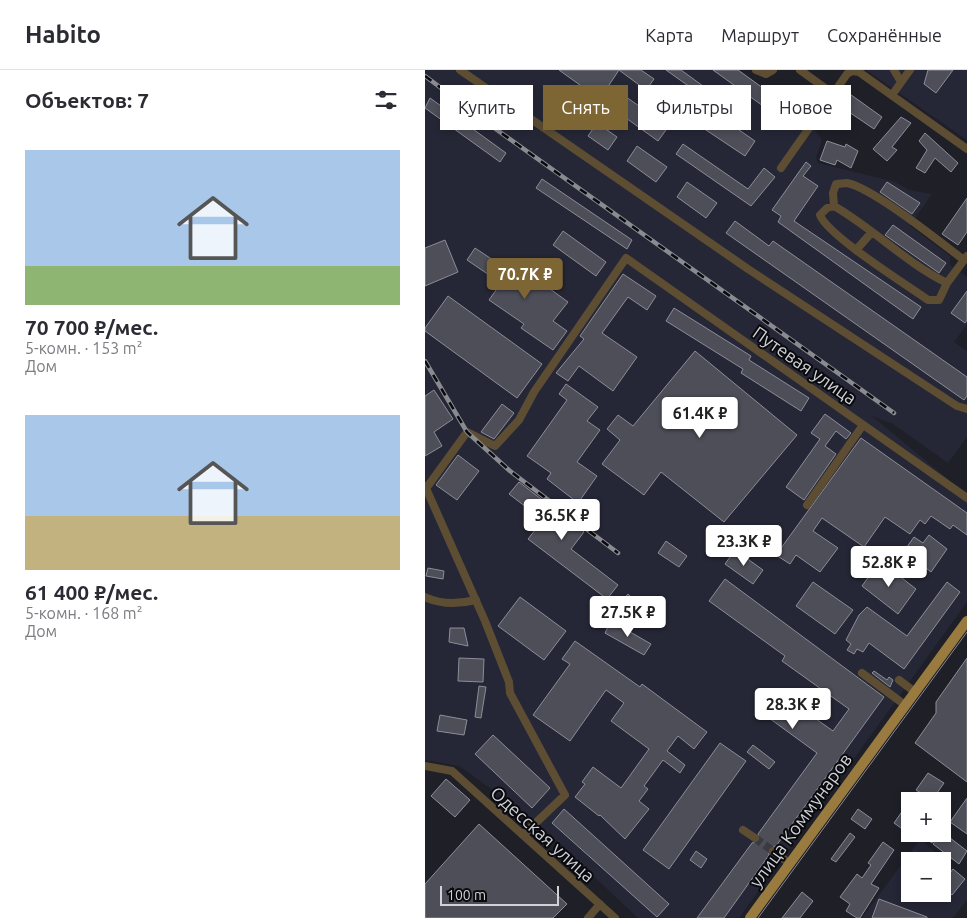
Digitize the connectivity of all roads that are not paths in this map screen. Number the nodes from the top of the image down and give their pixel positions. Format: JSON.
{"nodes":[{"id":1,"x":460,"y":70,"type":"edge"},
{"id":2,"x":756,"y":70,"type":"edge"},
{"id":3,"x":773,"y":70,"type":"edge"},
{"id":4,"x":800,"y":70,"type":"edge"},
{"id":5,"x":894,"y":70,"type":"edge"},
{"id":6,"x":910,"y":70,"type":"edge"},
{"id":7,"x":901,"y":82,"type":"junction"},
{"id":8,"x":820,"y":85,"type":"edge"},
{"id":9,"x":839,"y":85,"type":"edge"},
{"id":10,"x":892,"y":95,"type":"junction"},
{"id":11,"x":807,"y":130,"type":"edge"},
{"id":12,"x":967,"y":149,"type":"edge"},
{"id":13,"x":781,"y":168,"type":"dead end"},
{"id":14,"x":834,"y":206,"type":"junction"},
{"id":15,"x":871,"y":233,"type":"junction"},
{"id":16,"x":857,"y":249,"type":"junction"},
{"id":17,"x":965,"y":263,"type":"edge"},
{"id":18,"x":947,"y":284,"type":"junction"},
{"id":19,"x":967,"y":409,"type":"edge"},
{"id":20,"x":863,"y":425,"type":"junction"},
{"id":21,"x":425,"y":488,"type":"edge"},
{"id":22,"x":967,"y":498,"type":"edge"},
{"id":23,"x":807,"y":505,"type":"dead end"},
{"id":24,"x":425,"y":597,"type":"edge"},
{"id":25,"x":476,"y":600,"type":"junction"},
{"id":26,"x":967,"y":621,"type":"edge"},
{"id":27,"x":861,"y":673,"type":"dead end"},
{"id":28,"x":899,"y":680,"type":"dead end"},
{"id":29,"x":915,"y":692,"type":"junction"},
{"id":30,"x":905,"y":705,"type":"junction"},
{"id":31,"x":427,"y":769,"type":"edge"},
{"id":32,"x":743,"y":830,"type":"dead end"},
{"id":33,"x":523,"y":835,"type":"junction"},
{"id":34,"x":755,"y":838,"type":"tunnel mouth"},
{"id":35,"x":773,"y":851,"type":"tunnel mouth"},
{"id":36,"x":789,"y":863,"type":"junction"},
{"id":37,"x":600,"y":904,"type":"junction"},
{"id":38,"x":588,"y":918,"type":"edge"},
{"id":39,"x":615,"y":918,"type":"edge"},
{"id":40,"x":750,"y":918,"type":"edge"}],
"edges":[{"from":1,"to":19,"type":"street"},
{"from":2,"to":3,"type":"street"},
{"from":4,"to":8,"type":"street"},
{"from":5,"to":7,"type":"street"},
{"from":6,"to":7,"type":"street"},
{"from":7,"to":10,"type":"street"},
{"from":9,"to":10,"type":"street"},
{"from":10,"to":12,"type":"street"},
{"from":11,"to":13,"type":"street"},
{"from":14,"to":15,"type":"street"},
{"from":14,"to":16,"type":"street"},
{"from":14,"to":17,"type":"street"},
{"from":15,"to":16,"type":"street"},
{"from":15,"to":18,"type":"street"},
{"from":16,"to":18,"type":"street"},
{"from":17,"to":18,"type":"street"},
{"from":20,"to":21,"type":"street","name":"Путевая улица"},
{"from":20,"to":22,"type":"street","name":"Путевая улица"},
{"from":20,"to":23,"type":"street"},
{"from":21,"to":25,"type":"street"},
{"from":24,"to":25,"type":"street"},
{"from":25,"to":33,"type":"street"},
{"from":26,"to":29,"type":"main road","name":"улица Коммунаров"},
{"from":27,"to":30,"type":"street"},
{"from":28,"to":29,"type":"street"},
{"from":29,"to":30,"type":"main road","name":"улица Коммунаров"},
{"from":30,"to":36,"type":"main road","name":"улица Коммунаров"},
{"from":31,"to":33,"type":"street","name":"Одесская улица"},
{"from":32,"to":34,"type":"street"},
{"from":33,"to":37,"type":"street","name":"Одесская улица"},
{"from":35,"to":36,"type":"street"},
{"from":36,"to":40,"type":"main road","name":"улица Коммунаров"},
{"from":37,"to":38,"type":"street"},
{"from":37,"to":39,"type":"street","name":"Одесская улица"}]}
